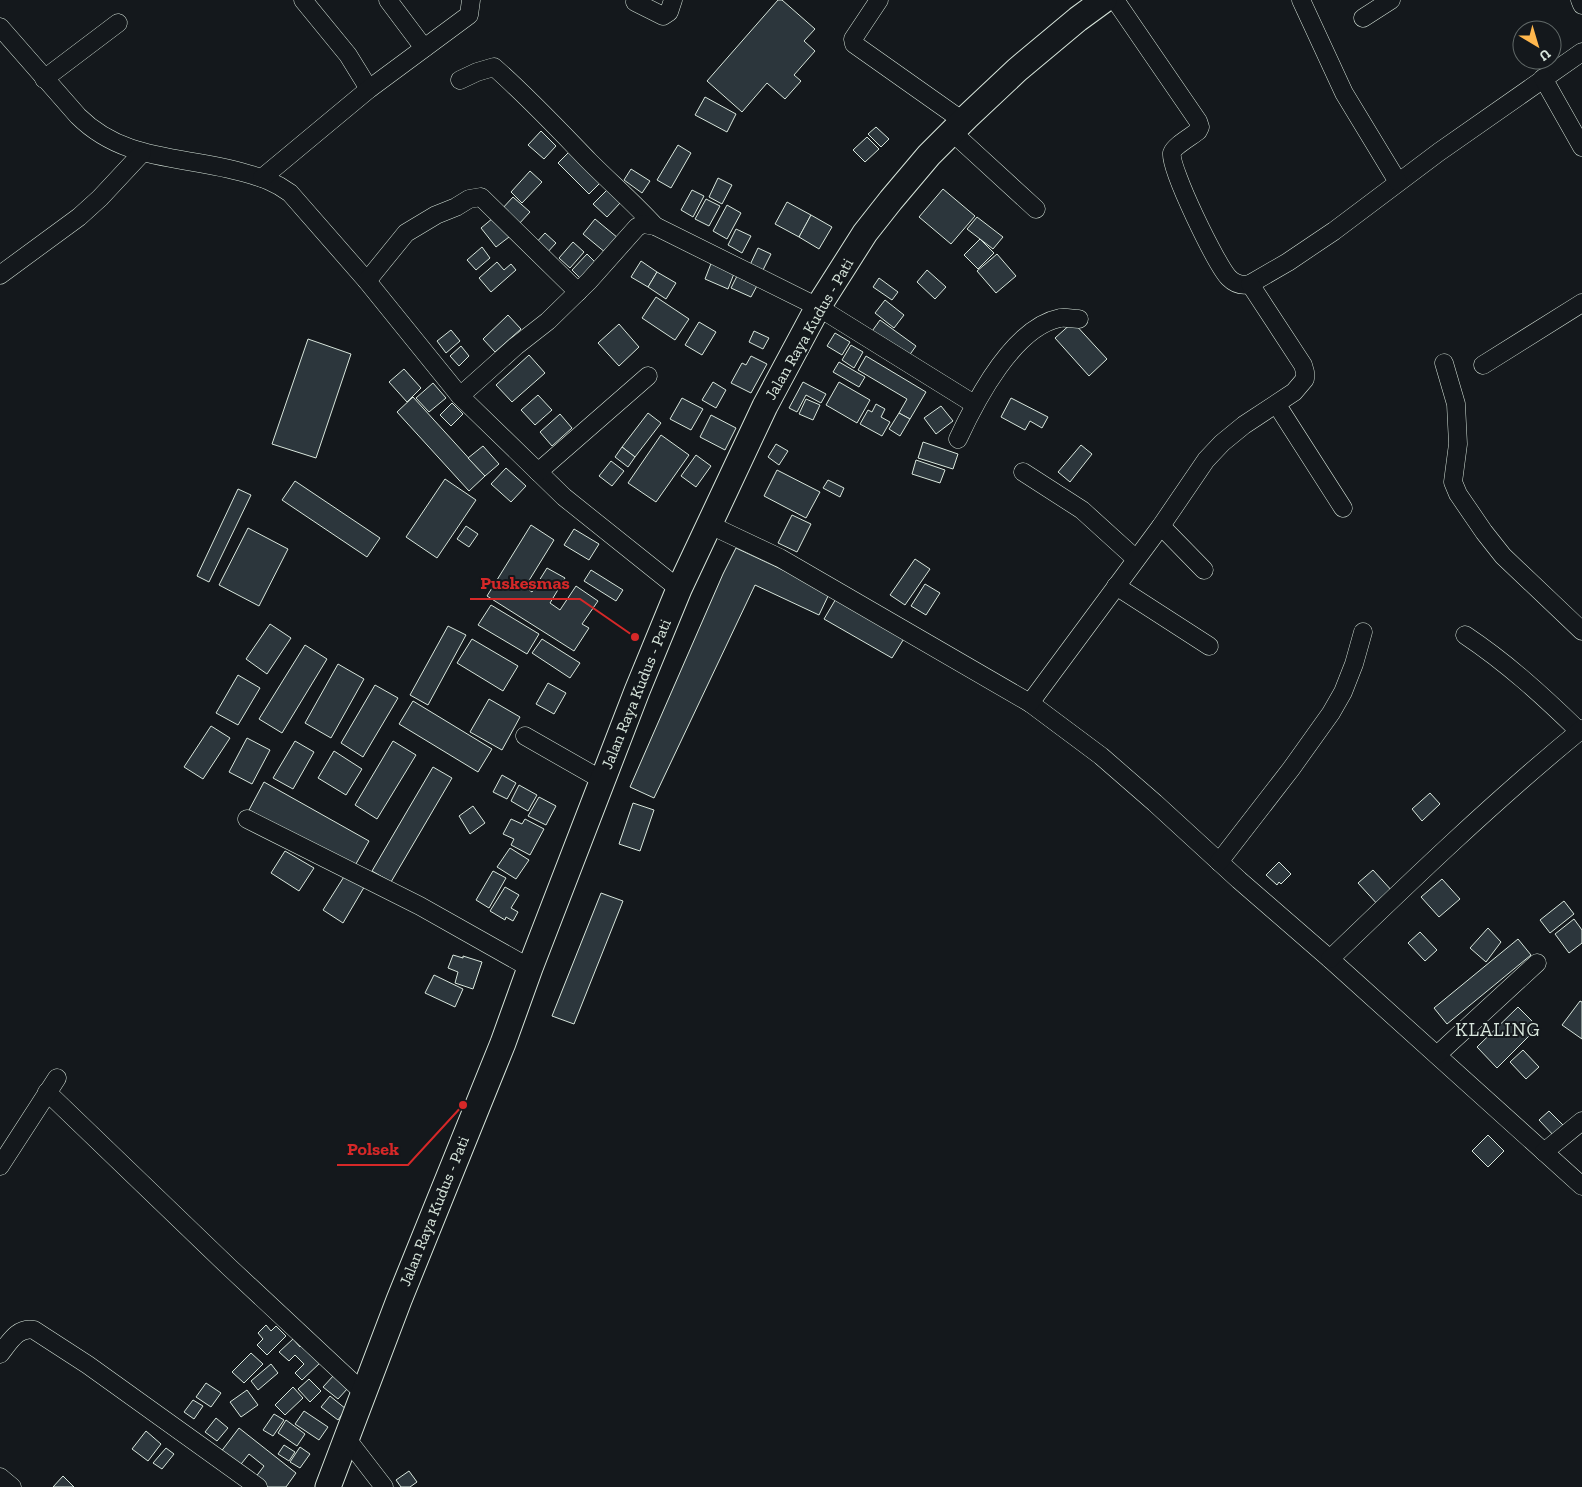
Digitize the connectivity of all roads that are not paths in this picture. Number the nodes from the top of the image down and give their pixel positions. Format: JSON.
{"nodes":[{"id":1,"x":303,"y":0,"type":"edge"},
{"id":2,"x":388,"y":0,"type":"edge"},
{"id":3,"x":471,"y":0,"type":"edge"},
{"id":4,"x":673,"y":0,"type":"edge"},
{"id":5,"x":879,"y":0,"type":"edge"},
{"id":6,"x":1104,"y":0,"type":"edge"},
{"id":7,"x":1115,"y":0,"type":"edge"},
{"id":8,"x":1301,"y":0,"type":"edge"},
{"id":9,"x":1391,"y":0,"type":"edge"},
{"id":10,"x":1580,"y":0,"type":"edge"},
{"id":11,"x":635,"y":2,"type":"dead end"},
{"id":12,"x":1582,"y":5,"type":"edge"},
{"id":13,"x":1363,"y":18,"type":"dead end"},
{"id":14,"x":118,"y":23,"type":"dead end"},
{"id":15,"x":0,"y":28,"type":"edge"},
{"id":16,"x":424,"y":48,"type":"junction"},
{"id":17,"x":1582,"y":52,"type":"edge"},
{"id":18,"x":1543,"y":78,"type":"junction"},
{"id":19,"x":44,"y":79,"type":"junction"},
{"id":20,"x":460,"y":80,"type":"dead end"},
{"id":21,"x":369,"y":89,"type":"junction"},
{"id":22,"x":958,"y":126,"type":"junction"},
{"id":23,"x":1582,"y":147,"type":"edge"},
{"id":24,"x":142,"y":153,"type":"junction"},
{"id":25,"x":262,"y":178,"type":"junction"},
{"id":26,"x":1398,"y":182,"type":"junction"},
{"id":27,"x":1036,"y":209,"type":"dead end"},
{"id":28,"x":655,"y":226,"type":"junction"},
{"id":29,"x":0,"y":275,"type":"edge"},
{"id":30,"x":367,"y":281,"type":"junction"},
{"id":31,"x":1250,"y":284,"type":"junction"},
{"id":32,"x":578,"y":292,"type":"junction"},
{"id":33,"x":1582,"y":303,"type":"edge"},
{"id":34,"x":818,"y":306,"type":"junction"},
{"id":35,"x":1079,"y":319,"type":"dead end"},
{"id":36,"x":1444,"y":363,"type":"dead end"},
{"id":37,"x":1483,"y":365,"type":"dead end"},
{"id":38,"x":648,"y":376,"type":"dead end"},
{"id":39,"x":460,"y":396,"type":"junction"},
{"id":40,"x":974,"y":404,"type":"junction"},
{"id":41,"x":1277,"y":405,"type":"junction"},
{"id":42,"x":958,"y":439,"type":"dead end"},
{"id":43,"x":538,"y":472,"type":"junction"},
{"id":44,"x":1023,"y":472,"type":"dead end"},
{"id":45,"x":1343,"y":508,"type":"dead end"},
{"id":46,"x":708,"y":524,"type":"junction"},
{"id":47,"x":1161,"y":526,"type":"junction"},
{"id":48,"x":1136,"y":559,"type":"junction"},
{"id":49,"x":1204,"y":570,"type":"dead end"},
{"id":50,"x":1116,"y":586,"type":"junction"},
{"id":51,"x":679,"y":589,"type":"junction"},
{"id":52,"x":1582,"y":631,"type":"edge"},
{"id":53,"x":1363,"y":632,"type":"dead end"},
{"id":54,"x":1465,"y":634,"type":"dead end"},
{"id":55,"x":1209,"y":646,"type":"dead end"},
{"id":56,"x":1030,"y":703,"type":"junction"},
{"id":57,"x":1581,"y":730,"type":"edge"},
{"id":58,"x":525,"y":736,"type":"dead end"},
{"id":59,"x":602,"y":780,"type":"junction"},
{"id":60,"x":247,"y":819,"type":"dead end"},
{"id":61,"x":1219,"y":862,"type":"junction"},
{"id":62,"x":1330,"y":959,"type":"junction"},
{"id":63,"x":1537,"y":963,"type":"dead end"},
{"id":64,"x":530,"y":968,"type":"junction"},
{"id":65,"x":1437,"y":1055,"type":"junction"},
{"id":66,"x":1582,"y":1121,"type":"edge"},
{"id":67,"x":1544,"y":1152,"type":"junction"},
{"id":68,"x":0,"y":1166,"type":"edge"},
{"id":69,"x":1582,"y":1186,"type":"edge"},
{"id":70,"x":0,"y":1354,"type":"edge"},
{"id":71,"x":364,"y":1393,"type":"junction"},
{"id":72,"x":347,"y":1439,"type":"junction"},
{"id":73,"x":0,"y":1477,"type":"edge"},
{"id":74,"x":12,"y":1487,"type":"edge"},
{"id":75,"x":258,"y":1487,"type":"edge"},
{"id":76,"x":328,"y":1487,"type":"edge"},
{"id":77,"x":384,"y":1487,"type":"edge"}],
"edges":[{"from":1,"to":21,"type":"street"},
{"from":2,"to":16,"type":"street"},
{"from":3,"to":16,"type":"street"},
{"from":4,"to":11,"type":"street"},
{"from":5,"to":22,"type":"street"},
{"from":6,"to":22,"type":"highway","name":"Jalan Raya Kudus - Pati"},
{"from":7,"to":31,"type":"street"},
{"from":8,"to":26,"type":"street"},
{"from":9,"to":13,"type":"street"},
{"from":10,"to":12,"type":"street"},
{"from":14,"to":19,"type":"street"},
{"from":15,"to":19,"type":"street"},
{"from":16,"to":21,"type":"street"},
{"from":17,"to":18,"type":"street"},
{"from":18,"to":23,"type":"street"},
{"from":18,"to":26,"type":"street"},
{"from":19,"to":24,"type":"street"},
{"from":20,"to":28,"type":"street"},
{"from":21,"to":25,"type":"street"},
{"from":22,"to":27,"type":"street"},
{"from":22,"to":34,"type":"highway","name":"Jalan Raya Kudus - Pati"},
{"from":24,"to":25,"type":"street"},
{"from":24,"to":29,"type":"street"},
{"from":25,"to":30,"type":"street"},
{"from":26,"to":31,"type":"street"},
{"from":28,"to":32,"type":"street"},
{"from":28,"to":34,"type":"street"},
{"from":30,"to":32,"type":"street"},
{"from":30,"to":39,"type":"street"},
{"from":31,"to":41,"type":"street"},
{"from":32,"to":39,"type":"street"},
{"from":33,"to":37,"type":"street"},
{"from":34,"to":40,"type":"street"},
{"from":34,"to":46,"type":"highway","name":"Jalan Raya Kudus - Pati"},
{"from":35,"to":40,"type":"street"},
{"from":36,"to":52,"type":"street"},
{"from":38,"to":43,"type":"street"},
{"from":39,"to":43,"type":"street"},
{"from":40,"to":42,"type":"street"},
{"from":41,"to":45,"type":"street"},
{"from":41,"to":47,"type":"street"},
{"from":43,"to":51,"type":"street"},
{"from":44,"to":48,"type":"street"},
{"from":46,"to":51,"type":"highway","name":"Jalan Raya Kudus - Pati"},
{"from":46,"to":56,"type":"street"},
{"from":47,"to":48,"type":"street"},
{"from":47,"to":49,"type":"street"},
{"from":48,"to":50,"type":"street"},
{"from":50,"to":55,"type":"street"},
{"from":50,"to":56,"type":"street"},
{"from":51,"to":59,"type":"highway","name":"Jalan Raya Kudus - Pati"},
{"from":53,"to":61,"type":"street"},
{"from":54,"to":57,"type":"street"},
{"from":56,"to":61,"type":"street"},
{"from":57,"to":62,"type":"street"},
{"from":58,"to":59,"type":"street"},
{"from":59,"to":64,"type":"highway","name":"Jalan Raya Kudus - Pati"},
{"from":60,"to":64,"type":"street"},
{"from":61,"to":62,"type":"street"},
{"from":62,"to":65,"type":"street"},
{"from":63,"to":65,"type":"street"},
{"from":64,"to":71,"type":"highway","name":"Jalan Raya Kudus - Pati"},
{"from":65,"to":67,"type":"street"},
{"from":66,"to":67,"type":"street"},
{"from":67,"to":69,"type":"street"},
{"from":68,"to":71,"type":"street"},
{"from":70,"to":75,"type":"street"},
{"from":71,"to":72,"type":"highway","name":"Jalan Raya Kudus - Pati"},
{"from":72,"to":76,"type":"highway","name":"Jalan Raya Kudus - Pati"},
{"from":72,"to":77,"type":"street"},
{"from":73,"to":74,"type":"street"}]}
